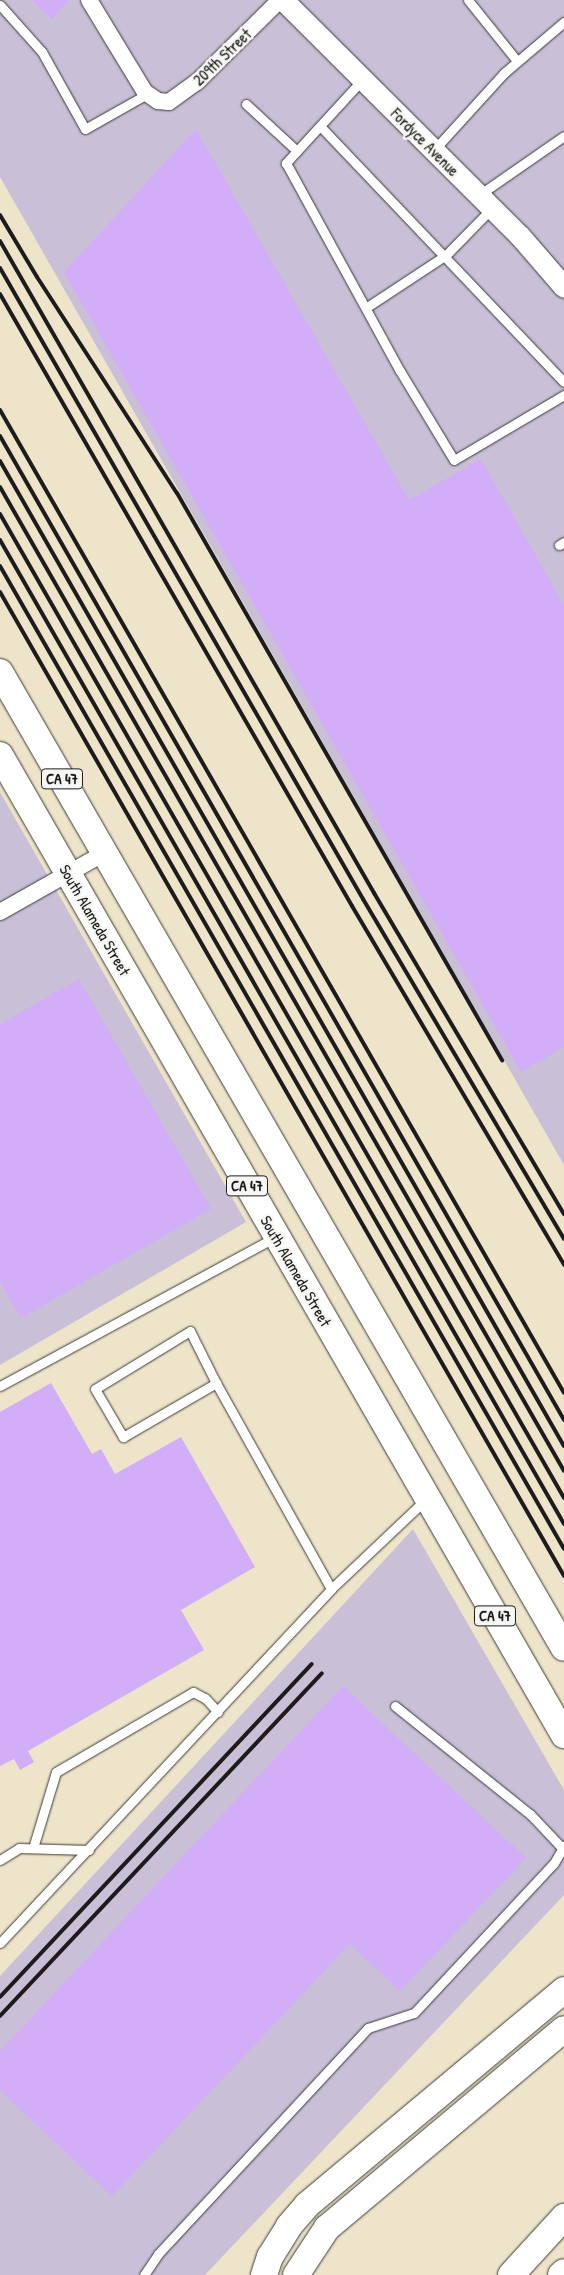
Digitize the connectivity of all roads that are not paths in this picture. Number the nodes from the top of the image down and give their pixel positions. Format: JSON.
{"nodes":[{"id":1,"x":89,"y":0,"type":"edge"},
{"id":2,"x":282,"y":0,"type":"edge"},
{"id":3,"x":468,"y":0,"type":"edge"},
{"id":4,"x":0,"y":5,"type":"edge"},
{"id":5,"x":564,"y":22,"type":"edge"},
{"id":6,"x":517,"y":61,"type":"junction"},
{"id":7,"x":362,"y":80,"type":"junction"},
{"id":8,"x":152,"y":97,"type":"junction"},
{"id":9,"x":246,"y":104,"type":"dead end"},
{"id":10,"x":320,"y":127,"type":"junction"},
{"id":11,"x":564,"y":136,"type":"edge"},
{"id":12,"x":434,"y":150,"type":"junction"},
{"id":13,"x":298,"y":152,"type":"junction"},
{"id":14,"x":486,"y":202,"type":"junction"},
{"id":15,"x":446,"y":255,"type":"junction"},
{"id":16,"x":564,"y":287,"type":"edge"},
{"id":17,"x":367,"y":307,"type":"junction"},
{"id":18,"x":564,"y":382,"type":"edge"},
{"id":19,"x":564,"y":395,"type":"edge"},
{"id":20,"x":0,"y":672,"type":"edge"},
{"id":21,"x":0,"y":755,"type":"edge"},
{"id":22,"x":106,"y":852,"type":"junction"},
{"id":23,"x":68,"y":874,"type":"junction"},
{"id":24,"x":0,"y":912,"type":"edge"},
{"id":25,"x":276,"y":1237,"type":"junction"},
{"id":26,"x":216,"y":1383,"type":"junction"},
{"id":27,"x":0,"y":1386,"type":"edge"},
{"id":28,"x":464,"y":1480,"type":"junction"},
{"id":29,"x":427,"y":1498,"type":"junction"},
{"id":30,"x":332,"y":1589,"type":"junction"},
{"id":31,"x":564,"y":1648,"type":"edge"},
{"id":32,"x":396,"y":1706,"type":"dead end"},
{"id":33,"x":218,"y":1712,"type":"junction"},
{"id":34,"x":564,"y":1735,"type":"edge"},
{"id":35,"x":563,"y":1847,"type":"edge"},
{"id":36,"x":33,"y":1848,"type":"junction"},
{"id":37,"x":90,"y":1850,"type":"junction"},
{"id":38,"x":0,"y":1860,"type":"edge"},
{"id":39,"x":0,"y":1943,"type":"edge"},
{"id":40,"x":564,"y":1990,"type":"edge"},
{"id":41,"x":564,"y":2029,"type":"edge"},
{"id":42,"x":564,"y":2218,"type":"edge"},
{"id":43,"x":564,"y":2272,"type":"edge"},
{"id":44,"x":144,"y":2275,"type":"edge"},
{"id":45,"x":264,"y":2275,"type":"edge"},
{"id":46,"x":296,"y":2275,"type":"edge"},
{"id":47,"x":511,"y":2275,"type":"edge"},
{"id":48,"x":561,"y":2275,"type":"edge"}],
"edges":[{"from":1,"to":8,"type":"street"},
{"from":2,"to":7,"type":"street","name":"Fordyce Avenue"},
{"from":2,"to":8,"type":"street","name":"209th Street"},
{"from":3,"to":6,"type":"lane"},
{"from":4,"to":8,"type":"lane"},
{"from":5,"to":6,"type":"lane"},
{"from":6,"to":12,"type":"lane"},
{"from":7,"to":10,"type":"lane"},
{"from":7,"to":12,"type":"street","name":"Fordyce Avenue"},
{"from":9,"to":13,"type":"lane"},
{"from":10,"to":13,"type":"lane"},
{"from":10,"to":15,"type":"lane"},
{"from":11,"to":14,"type":"lane"},
{"from":12,"to":14,"type":"street","name":"Fordyce Avenue"},
{"from":13,"to":17,"type":"lane"},
{"from":14,"to":15,"type":"lane"},
{"from":14,"to":16,"type":"street","name":"Fordyce Avenue"},
{"from":15,"to":17,"type":"lane"},
{"from":15,"to":18,"type":"lane"},
{"from":17,"to":19,"type":"lane"},
{"from":20,"to":22,"type":"main road","number":"CA 47"},
{"from":21,"to":23,"type":"main road","name":"South Alameda Street","number":"CA 47"},
{"from":22,"to":23,"type":"street"},
{"from":22,"to":28,"type":"main road","number":"CA 47"},
{"from":23,"to":24,"type":"street"},
{"from":23,"to":25,"type":"main road","name":"South Alameda Street","number":"CA 47"},
{"from":25,"to":27,"type":"lane"},
{"from":25,"to":29,"type":"main road","name":"South Alameda Street","number":"CA 47"},
{"from":26,"to":26,"type":"lane"},
{"from":26,"to":30,"type":"lane"},
{"from":28,"to":29,"type":"main road"},
{"from":28,"to":31,"type":"main road","number":"CA 47"},
{"from":29,"to":30,"type":"lane"},
{"from":29,"to":34,"type":"main road","name":"South Alameda Street","number":"CA 47"},
{"from":30,"to":33,"type":"lane"},
{"from":32,"to":35,"type":"lane"},
{"from":33,"to":36,"type":"lane"},
{"from":33,"to":37,"type":"lane"},
{"from":35,"to":44,"type":"lane"},
{"from":36,"to":37,"type":"lane"},
{"from":36,"to":38,"type":"lane"},
{"from":37,"to":39,"type":"lane"},
{"from":40,"to":45,"type":"main road"},
{"from":41,"to":46,"type":"main road"},
{"from":42,"to":47,"type":"main road"},
{"from":43,"to":48,"type":"main road"}]}
